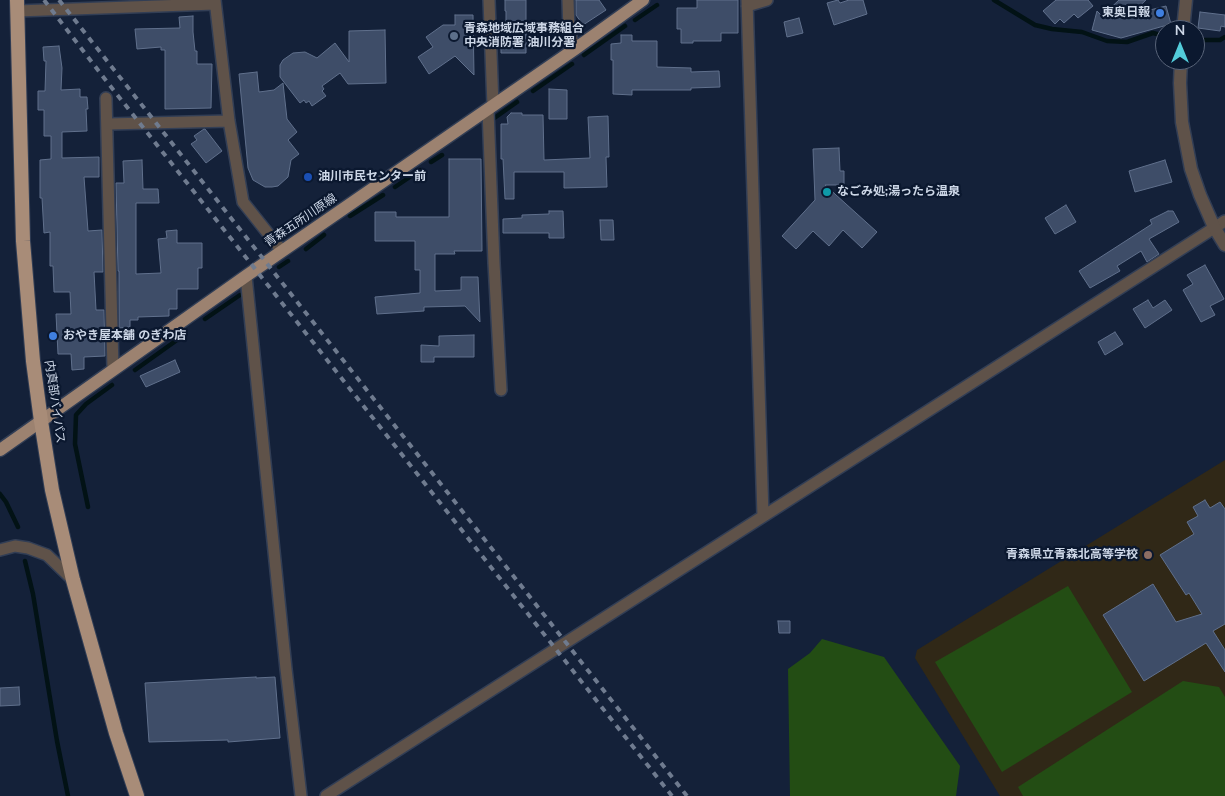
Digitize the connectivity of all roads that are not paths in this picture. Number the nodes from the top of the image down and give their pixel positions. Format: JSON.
{"nodes":[{"id":1,"x":489,"y":0,"type":"edge"},
{"id":2,"x":568,"y":0,"type":"edge"},
{"id":3,"x":643,"y":0,"type":"edge"},
{"id":4,"x":767,"y":0,"type":"edge"},
{"id":5,"x":1186,"y":0,"type":"edge"},
{"id":6,"x":215,"y":2,"type":"edge"},
{"id":7,"x":747,"y":3,"type":"edge"},
{"id":8,"x":17,"y":6,"type":"edge"},
{"id":9,"x":1184,"y":20,"type":"edge"},
{"id":10,"x":575,"y":49,"type":"junction"},
{"id":11,"x":1181,"y":70,"type":"edge"},
{"id":12,"x":106,"y":98,"type":"dead end"},
{"id":13,"x":490,"y":108,"type":"junction"},
{"id":14,"x":229,"y":121,"type":"junction"},
{"id":15,"x":108,"y":124,"type":"junction"},
{"id":16,"x":1220,"y":224,"type":"edge"},
{"id":17,"x":1225,"y":245,"type":"edge"},
{"id":18,"x":282,"y":251,"type":"junction"},
{"id":19,"x":246,"y":276,"type":"junction"},
{"id":20,"x":113,"y":369,"type":"junction"},
{"id":21,"x":501,"y":390,"type":"dead end"},
{"id":22,"x":41,"y":421,"type":"junction"},
{"id":23,"x":0,"y":450,"type":"edge"},
{"id":24,"x":762,"y":516,"type":"junction"},
{"id":25,"x":0,"y":550,"type":"edge"},
{"id":26,"x":73,"y":580,"type":"junction"},
{"id":27,"x":138,"y":796,"type":"edge"},
{"id":28,"x":300,"y":796,"type":"edge"},
{"id":29,"x":326,"y":796,"type":"edge"}],
"edges":[{"from":1,"to":13,"type":"street"},
{"from":2,"to":10,"type":"street"},
{"from":3,"to":10,"type":"main road","name":"青森五所川原線"},
{"from":4,"to":7,"type":"street"},
{"from":5,"to":9,"type":"street"},
{"from":6,"to":8,"type":"street"},
{"from":6,"to":14,"type":"street"},
{"from":7,"to":24,"type":"street"},
{"from":8,"to":22,"type":"highway","name":"内真部バイパス"},
{"from":10,"to":13,"type":"main road","name":"青森五所川原線"},
{"from":11,"to":16,"type":"street"},
{"from":12,"to":15,"type":"street"},
{"from":13,"to":18,"type":"main road","name":"青森五所川原線"},
{"from":13,"to":21,"type":"street"},
{"from":14,"to":15,"type":"street"},
{"from":14,"to":18,"type":"street"},
{"from":15,"to":20,"type":"street"},
{"from":16,"to":17,"type":"street"},
{"from":16,"to":24,"type":"street"},
{"from":18,"to":19,"type":"main road","name":"青森五所川原線"},
{"from":19,"to":20,"type":"main road","name":"青森五所川原線"},
{"from":19,"to":28,"type":"street"},
{"from":20,"to":22,"type":"main road","name":"青森五所川原線"},
{"from":22,"to":23,"type":"main road","name":"青森五所川原線"},
{"from":22,"to":26,"type":"highway","name":"内真部バイパス"},
{"from":24,"to":29,"type":"street"},
{"from":25,"to":26,"type":"street"},
{"from":26,"to":27,"type":"highway","name":"内真部バイパス"}]}
